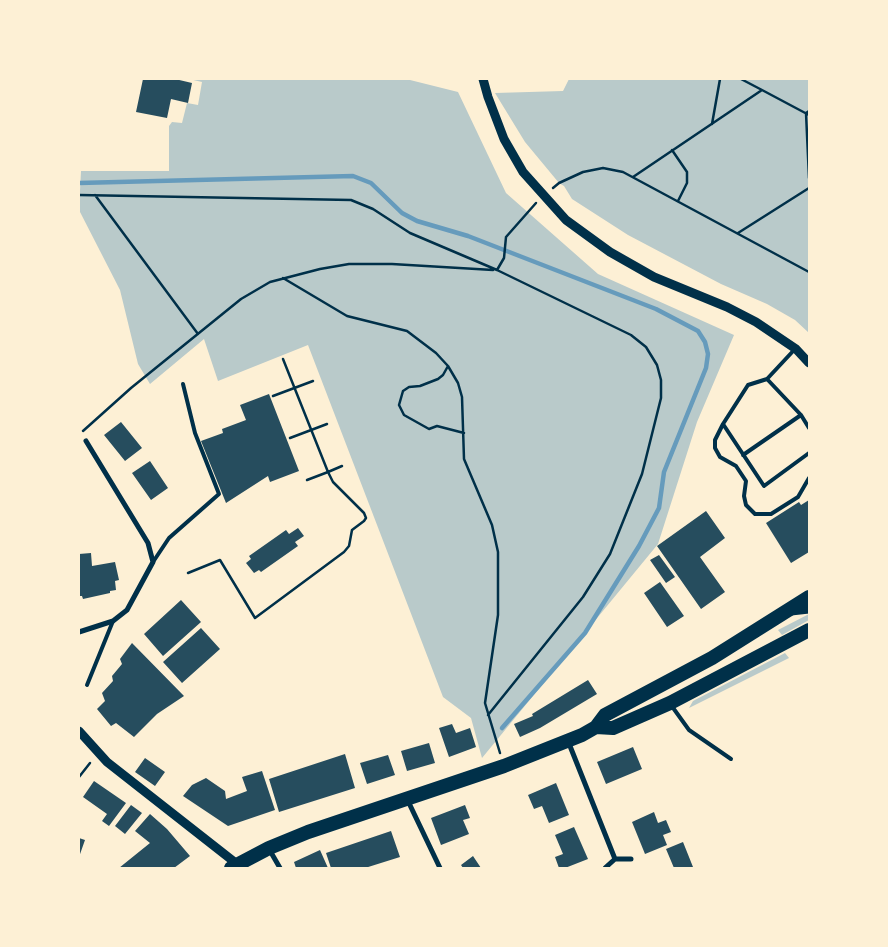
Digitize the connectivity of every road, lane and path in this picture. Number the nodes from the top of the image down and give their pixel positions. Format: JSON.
{"nodes":[{"id":1,"x":483,"y":79,"type":"edge"},
{"id":2,"x":720,"y":79,"type":"edge"},
{"id":3,"x":741,"y":79,"type":"edge"},
{"id":4,"x":762,"y":90,"type":"junction"},
{"id":5,"x":808,"y":113,"type":"edge"},
{"id":6,"x":712,"y":124,"type":"junction"},
{"id":7,"x":672,"y":150,"type":"junction"},
{"id":8,"x":809,"y":171,"type":"edge"},
{"id":9,"x":633,"y":177,"type":"junction"},
{"id":10,"x":809,"y":178,"type":"edge"},
{"id":11,"x":809,"y":188,"type":"edge"},
{"id":12,"x":79,"y":194,"type":"edge"},
{"id":13,"x":95,"y":194,"type":"junction"},
{"id":14,"x":544,"y":197,"type":"junction"},
{"id":15,"x":678,"y":201,"type":"junction"},
{"id":16,"x":738,"y":232,"type":"junction"},
{"id":17,"x":497,"y":270,"type":"junction"},
{"id":18,"x":809,"y":272,"type":"edge"},
{"id":19,"x":283,"y":278,"type":"junction"},
{"id":20,"x":198,"y":334,"type":"junction"},
{"id":21,"x":796,"y":349,"type":"junction"},
{"id":22,"x":283,"y":358,"type":"dead end"},
{"id":23,"x":809,"y":363,"type":"edge"},
{"id":24,"x":448,"y":366,"type":"junction"},
{"id":25,"x":767,"y":379,"type":"junction"},
{"id":26,"x":313,"y":381,"type":"dead end"},
{"id":27,"x":183,"y":384,"type":"dead end"},
{"id":28,"x":295,"y":388,"type":"junction"},
{"id":29,"x":273,"y":396,"type":"dead end"},
{"id":30,"x":801,"y":415,"type":"junction"},
{"id":31,"x":327,"y":424,"type":"dead end"},
{"id":32,"x":722,"y":424,"type":"junction"},
{"id":33,"x":809,"y":428,"type":"edge"},
{"id":34,"x":79,"y":429,"type":"edge"},
{"id":35,"x":312,"y":430,"type":"junction"},
{"id":36,"x":464,"y":433,"type":"junction"},
{"id":37,"x":290,"y":438,"type":"dead end"},
{"id":38,"x":86,"y":441,"type":"dead end"},
{"id":39,"x":809,"y":453,"type":"edge"},
{"id":40,"x":743,"y":455,"type":"junction"},
{"id":41,"x":342,"y":466,"type":"dead end"},
{"id":42,"x":328,"y":472,"type":"junction"},
{"id":43,"x":809,"y":478,"type":"edge"},
{"id":44,"x":307,"y":480,"type":"dead end"},
{"id":45,"x":153,"y":562,"type":"junction"},
{"id":46,"x":188,"y":573,"type":"dead end"},
{"id":47,"x":809,"y":597,"type":"edge"},
{"id":48,"x":809,"y":609,"type":"edge"},
{"id":49,"x":789,"y":611,"type":"junction"},
{"id":50,"x":113,"y":621,"type":"junction"},
{"id":51,"x":809,"y":630,"type":"edge"},
{"id":52,"x":79,"y":632,"type":"edge"},
{"id":53,"x":87,"y":685,"type":"dead end"},
{"id":54,"x":670,"y":703,"type":"junction"},
{"id":55,"x":488,"y":715,"type":"junction"},
{"id":56,"x":596,"y":727,"type":"junction"},
{"id":57,"x":79,"y":732,"type":"edge"},
{"id":58,"x":568,"y":741,"type":"junction"},
{"id":59,"x":730,"y":759,"type":"dead end"},
{"id":60,"x":90,"y":762,"type":"dead end"},
{"id":61,"x":504,"y":766,"type":"junction"},
{"id":62,"x":79,"y":777,"type":"edge"},
{"id":63,"x":408,"y":800,"type":"junction"},
{"id":64,"x":269,"y":848,"type":"junction"},
{"id":65,"x":631,"y":859,"type":"dead end"},
{"id":66,"x":615,"y":860,"type":"junction"},
{"id":67,"x":234,"y":866,"type":"edge"},
{"id":68,"x":280,"y":868,"type":"edge"},
{"id":69,"x":440,"y":868,"type":"edge"},
{"id":70,"x":605,"y":868,"type":"edge"}],
"edges":[{"from":1,"to":14,"type":"street"},
{"from":2,"to":6,"type":"path"},
{"from":3,"to":4,"type":"path"},
{"from":4,"to":5,"type":"path"},
{"from":4,"to":6,"type":"path"},
{"from":5,"to":8,"type":"path"},
{"from":6,"to":7,"type":"path"},
{"from":7,"to":9,"type":"path"},
{"from":7,"to":15,"type":"path"},
{"from":8,"to":10,"type":"path"},
{"from":9,"to":14,"type":"path"},
{"from":9,"to":15,"type":"path"},
{"from":11,"to":16,"type":"path"},
{"from":12,"to":13,"type":"path"},
{"from":13,"to":17,"type":"path"},
{"from":13,"to":20,"type":"path"},
{"from":14,"to":17,"type":"path"},
{"from":14,"to":21,"type":"street"},
{"from":15,"to":16,"type":"path"},
{"from":16,"to":18,"type":"path"},
{"from":17,"to":19,"type":"path"},
{"from":17,"to":55,"type":"path"},
{"from":19,"to":20,"type":"path"},
{"from":19,"to":24,"type":"path"},
{"from":20,"to":34,"type":"path"},
{"from":21,"to":23,"type":"street"},
{"from":21,"to":25,"type":"lane"},
{"from":22,"to":28,"type":"path"},
{"from":24,"to":36,"type":"path"},
{"from":24,"to":36,"type":"path"},
{"from":25,"to":30,"type":"lane"},
{"from":25,"to":32,"type":"lane"},
{"from":26,"to":28,"type":"path"},
{"from":27,"to":45,"type":"lane"},
{"from":28,"to":29,"type":"path"},
{"from":28,"to":35,"type":"path"},
{"from":30,"to":33,"type":"lane"},
{"from":30,"to":40,"type":"lane"},
{"from":31,"to":35,"type":"path"},
{"from":32,"to":40,"type":"lane"},
{"from":32,"to":43,"type":"lane"},
{"from":35,"to":37,"type":"path"},
{"from":35,"to":42,"type":"path"},
{"from":36,"to":55,"type":"path"},
{"from":38,"to":45,"type":"street"},
{"from":39,"to":40,"type":"lane"},
{"from":41,"to":42,"type":"path"},
{"from":42,"to":44,"type":"path"},
{"from":42,"to":46,"type":"path"},
{"from":45,"to":50,"type":"street"},
{"from":47,"to":49,"type":"highway"},
{"from":48,"to":49,"type":"street"},
{"from":49,"to":56,"type":"highway"},
{"from":50,"to":52,"type":"street"},
{"from":50,"to":53,"type":"lane"},
{"from":51,"to":54,"type":"highway"},
{"from":54,"to":56,"type":"highway"},
{"from":54,"to":59,"type":"lane"},
{"from":55,"to":61,"type":"path"},
{"from":56,"to":58,"type":"highway"},
{"from":57,"to":67,"type":"street"},
{"from":58,"to":61,"type":"highway"},
{"from":58,"to":66,"type":"street"},
{"from":60,"to":62,"type":"path"},
{"from":61,"to":63,"type":"highway"},
{"from":63,"to":64,"type":"highway"},
{"from":63,"to":69,"type":"street"},
{"from":64,"to":67,"type":"highway"},
{"from":64,"to":68,"type":"street"},
{"from":65,"to":66,"type":"street"},
{"from":66,"to":70,"type":"street"}]}
